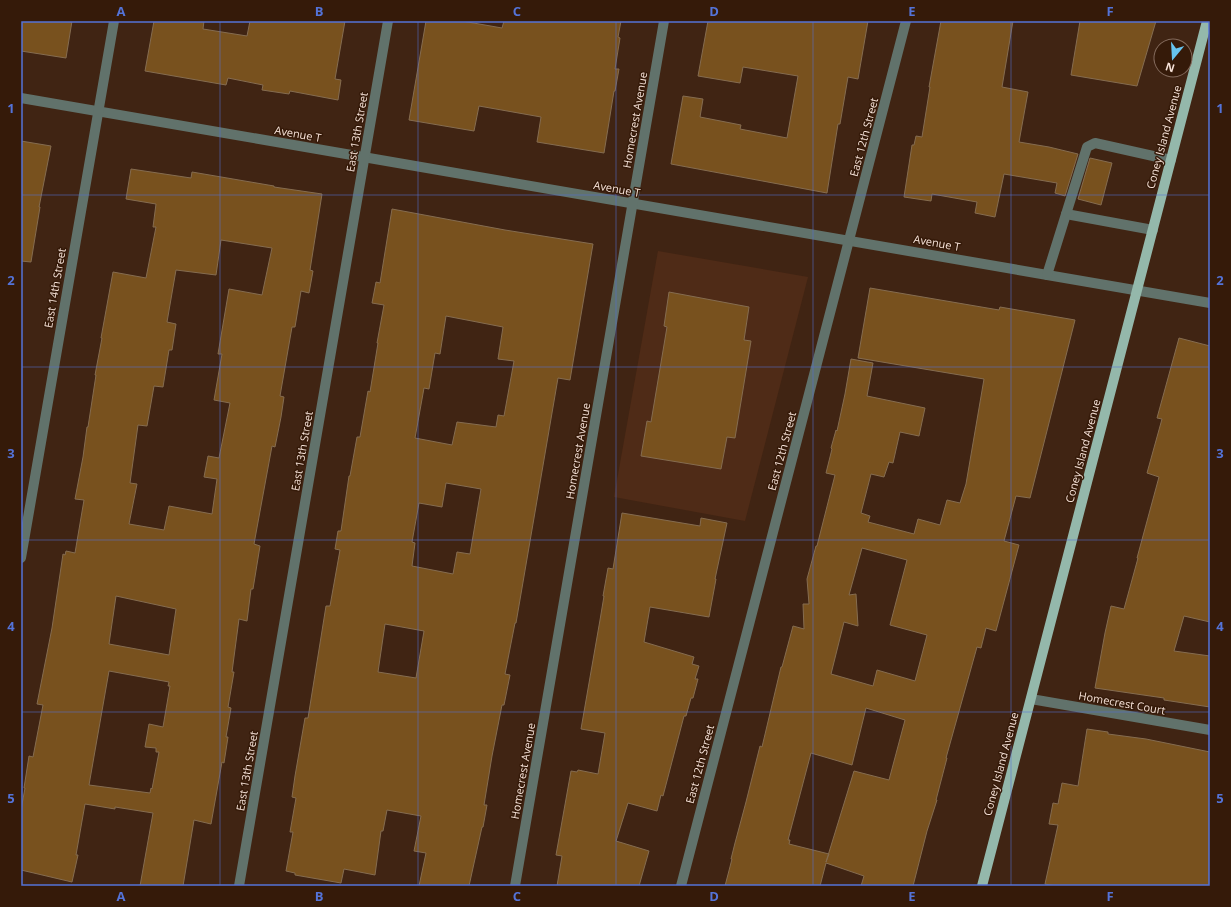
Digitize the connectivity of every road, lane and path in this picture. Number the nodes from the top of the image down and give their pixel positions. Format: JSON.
{"nodes":[{"id":1,"x":114,"y":21,"type":"edge"},
{"id":2,"x":388,"y":21,"type":"edge"},
{"id":3,"x":664,"y":21,"type":"edge"},
{"id":4,"x":906,"y":21,"type":"edge"},
{"id":5,"x":1207,"y":21,"type":"edge"},
{"id":6,"x":21,"y":98,"type":"edge"},
{"id":7,"x":98,"y":112,"type":"junction"},
{"id":8,"x":365,"y":157,"type":"junction"},
{"id":9,"x":1171,"y":160,"type":"junction"},
{"id":10,"x":633,"y":204,"type":"junction"},
{"id":11,"x":1066,"y":214,"type":"junction"},
{"id":12,"x":1153,"y":230,"type":"junction"},
{"id":13,"x":849,"y":241,"type":"junction"},
{"id":14,"x":1047,"y":275,"type":"junction"},
{"id":15,"x":1137,"y":290,"type":"junction"},
{"id":16,"x":1210,"y":302,"type":"edge"},
{"id":17,"x":21,"y":558,"type":"edge"},
{"id":18,"x":1031,"y":699,"type":"junction"},
{"id":19,"x":1210,"y":730,"type":"edge"},
{"id":20,"x":239,"y":886,"type":"edge"},
{"id":21,"x":515,"y":886,"type":"edge"},
{"id":22,"x":681,"y":886,"type":"edge"},
{"id":23,"x":982,"y":886,"type":"edge"}],
"edges":[{"from":1,"to":7,"type":"street","name":"East 14th Street"},
{"from":2,"to":8,"type":"street","name":"East 13th Street"},
{"from":3,"to":10,"type":"street","name":"Homecrest Avenue"},
{"from":4,"to":13,"type":"street","name":"East 12th Street"},
{"from":5,"to":9,"type":"main road","name":"Coney Island Avenue"},
{"from":6,"to":7,"type":"street","name":"Avenue T"},
{"from":7,"to":8,"type":"street","name":"Avenue T"},
{"from":7,"to":17,"type":"street","name":"East 14th Street"},
{"from":8,"to":10,"type":"street","name":"Avenue T"},
{"from":8,"to":20,"type":"street","name":"East 13th Street"},
{"from":9,"to":11,"type":"street"},
{"from":9,"to":12,"type":"main road","name":"Coney Island Avenue"},
{"from":10,"to":13,"type":"street","name":"Avenue T"},
{"from":10,"to":21,"type":"street","name":"Homecrest Avenue"},
{"from":11,"to":12,"type":"street"},
{"from":11,"to":14,"type":"street"},
{"from":12,"to":15,"type":"main road","name":"Coney Island Avenue"},
{"from":13,"to":14,"type":"street","name":"Avenue T"},
{"from":13,"to":22,"type":"street","name":"East 12th Street"},
{"from":14,"to":15,"type":"street","name":"Avenue T"},
{"from":15,"to":16,"type":"street","name":"Avenue T"},
{"from":15,"to":18,"type":"main road","name":"Coney Island Avenue"},
{"from":18,"to":19,"type":"street","name":"Homecrest Court"},
{"from":18,"to":23,"type":"main road","name":"Coney Island Avenue"}]}
